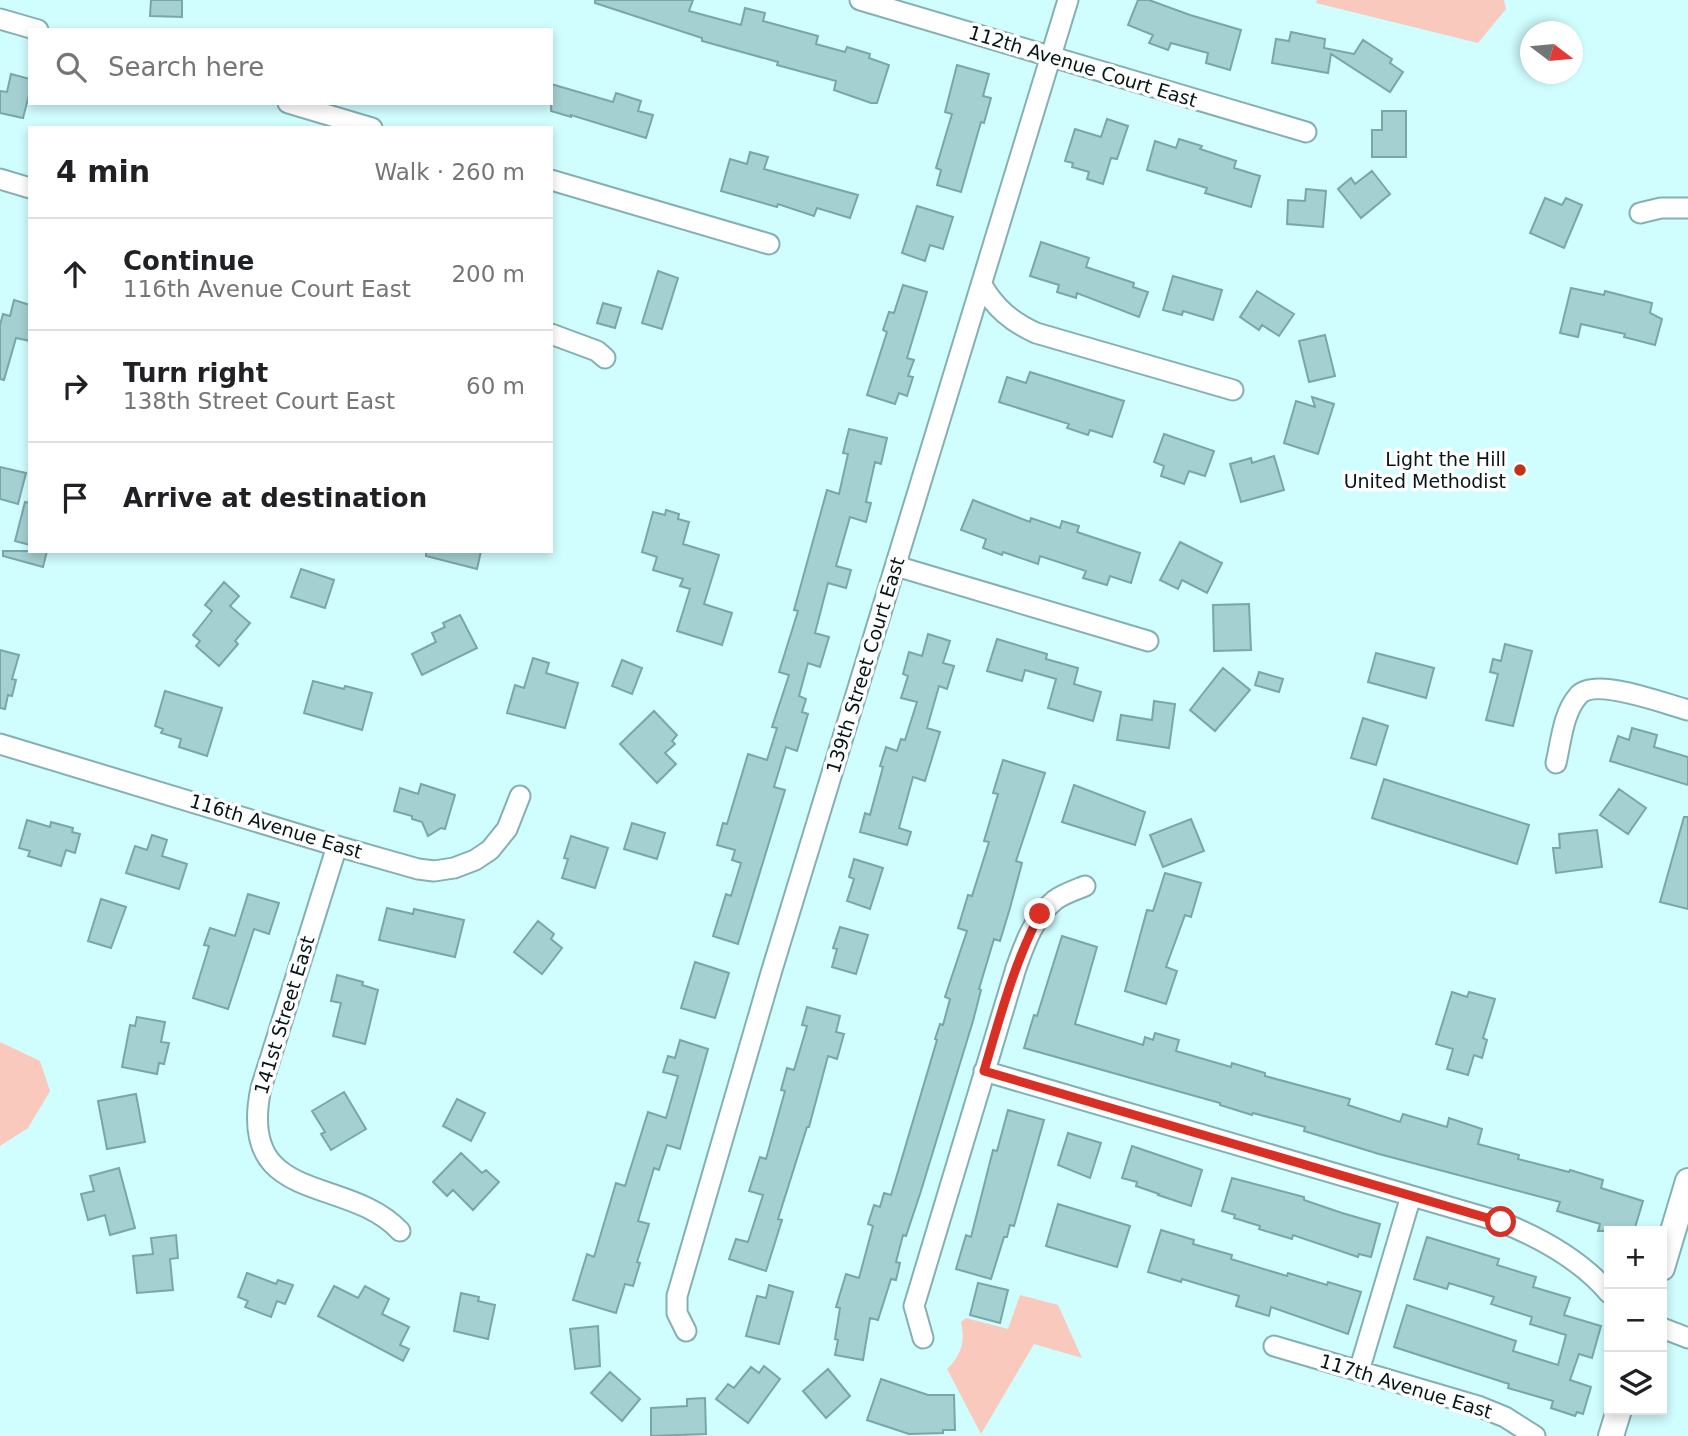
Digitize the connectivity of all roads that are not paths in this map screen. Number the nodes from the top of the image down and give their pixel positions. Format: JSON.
{"nodes":[{"id":1,"x":860,"y":0,"type":"edge"},
{"id":2,"x":1068,"y":0,"type":"edge"},
{"id":3,"x":0,"y":19,"type":"edge"},
{"id":4,"x":31,"y":28,"type":"edge"},
{"id":5,"x":1051,"y":56,"type":"junction"},
{"id":6,"x":295,"y":105,"type":"edge"},
{"id":7,"x":365,"y":126,"type":"edge"},
{"id":8,"x":1306,"y":132,"type":"dead end"},
{"id":9,"x":0,"y":179,"type":"edge"},
{"id":10,"x":553,"y":181,"type":"edge"},
{"id":11,"x":28,"y":187,"type":"edge"},
{"id":12,"x":1688,"y":208,"type":"edge"},
{"id":13,"x":1640,"y":213,"type":"dead end"},
{"id":14,"x":769,"y":244,"type":"dead end"},
{"id":15,"x":982,"y":285,"type":"junction"},
{"id":16,"x":553,"y":335,"type":"edge"},
{"id":17,"x":605,"y":358,"type":"dead end"},
{"id":18,"x":1233,"y":390,"type":"dead end"},
{"id":19,"x":896,"y":566,"type":"junction"},
{"id":20,"x":1148,"y":641,"type":"dead end"},
{"id":21,"x":1688,"y":710,"type":"edge"},
{"id":22,"x":0,"y":744,"type":"edge"},
{"id":23,"x":1556,"y":763,"type":"dead end"},
{"id":24,"x":520,"y":796,"type":"dead end"},
{"id":25,"x":337,"y":846,"type":"junction"},
{"id":26,"x":1085,"y":886,"type":"dead end"},
{"id":27,"x":984,"y":1071,"type":"junction"},
{"id":28,"x":1688,"y":1181,"type":"edge"},
{"id":29,"x":1411,"y":1196,"type":"junction"},
{"id":30,"x":400,"y":1231,"type":"dead end"},
{"id":31,"x":1667,"y":1251,"type":"edge"},
{"id":32,"x":1606,"y":1289,"type":"edge"},
{"id":33,"x":1667,"y":1330,"type":"edge"},
{"id":34,"x":686,"y":1331,"type":"dead end"},
{"id":35,"x":923,"y":1338,"type":"dead end"},
{"id":36,"x":1688,"y":1338,"type":"edge"},
{"id":37,"x":1274,"y":1346,"type":"dead end"},
{"id":38,"x":1359,"y":1371,"type":"junction"},
{"id":39,"x":1617,"y":1415,"type":"edge"},
{"id":40,"x":1535,"y":1436,"type":"edge"},
{"id":41,"x":1611,"y":1436,"type":"edge"}],
"edges":[{"from":1,"to":5,"type":"street","name":"112th Avenue Court East"},
{"from":2,"to":5,"type":"street","name":"139th Street Court East"},
{"from":3,"to":4,"type":"street"},
{"from":5,"to":8,"type":"street","name":"112th Avenue Court East"},
{"from":5,"to":15,"type":"street","name":"139th Street Court East"},
{"from":6,"to":7,"type":"street"},
{"from":9,"to":11,"type":"street"},
{"from":10,"to":14,"type":"street"},
{"from":12,"to":13,"type":"street"},
{"from":15,"to":18,"type":"street"},
{"from":15,"to":19,"type":"street","name":"139th Street Court East"},
{"from":16,"to":17,"type":"street"},
{"from":19,"to":20,"type":"street"},
{"from":19,"to":34,"type":"street","name":"139th Street Court East"},
{"from":21,"to":23,"type":"street"},
{"from":22,"to":25,"type":"street","name":"116th Avenue East"},
{"from":24,"to":25,"type":"street","name":"116th Avenue East"},
{"from":25,"to":30,"type":"street","name":"141st Street East"},
{"from":26,"to":27,"type":"street"},
{"from":27,"to":29,"type":"street"},
{"from":27,"to":35,"type":"street"},
{"from":28,"to":31,"type":"street"},
{"from":29,"to":32,"type":"street"},
{"from":29,"to":38,"type":"street"},
{"from":33,"to":36,"type":"street"},
{"from":37,"to":38,"type":"street","name":"117th Avenue East"},
{"from":38,"to":40,"type":"street","name":"117th Avenue East"},
{"from":39,"to":41,"type":"street"}]}
